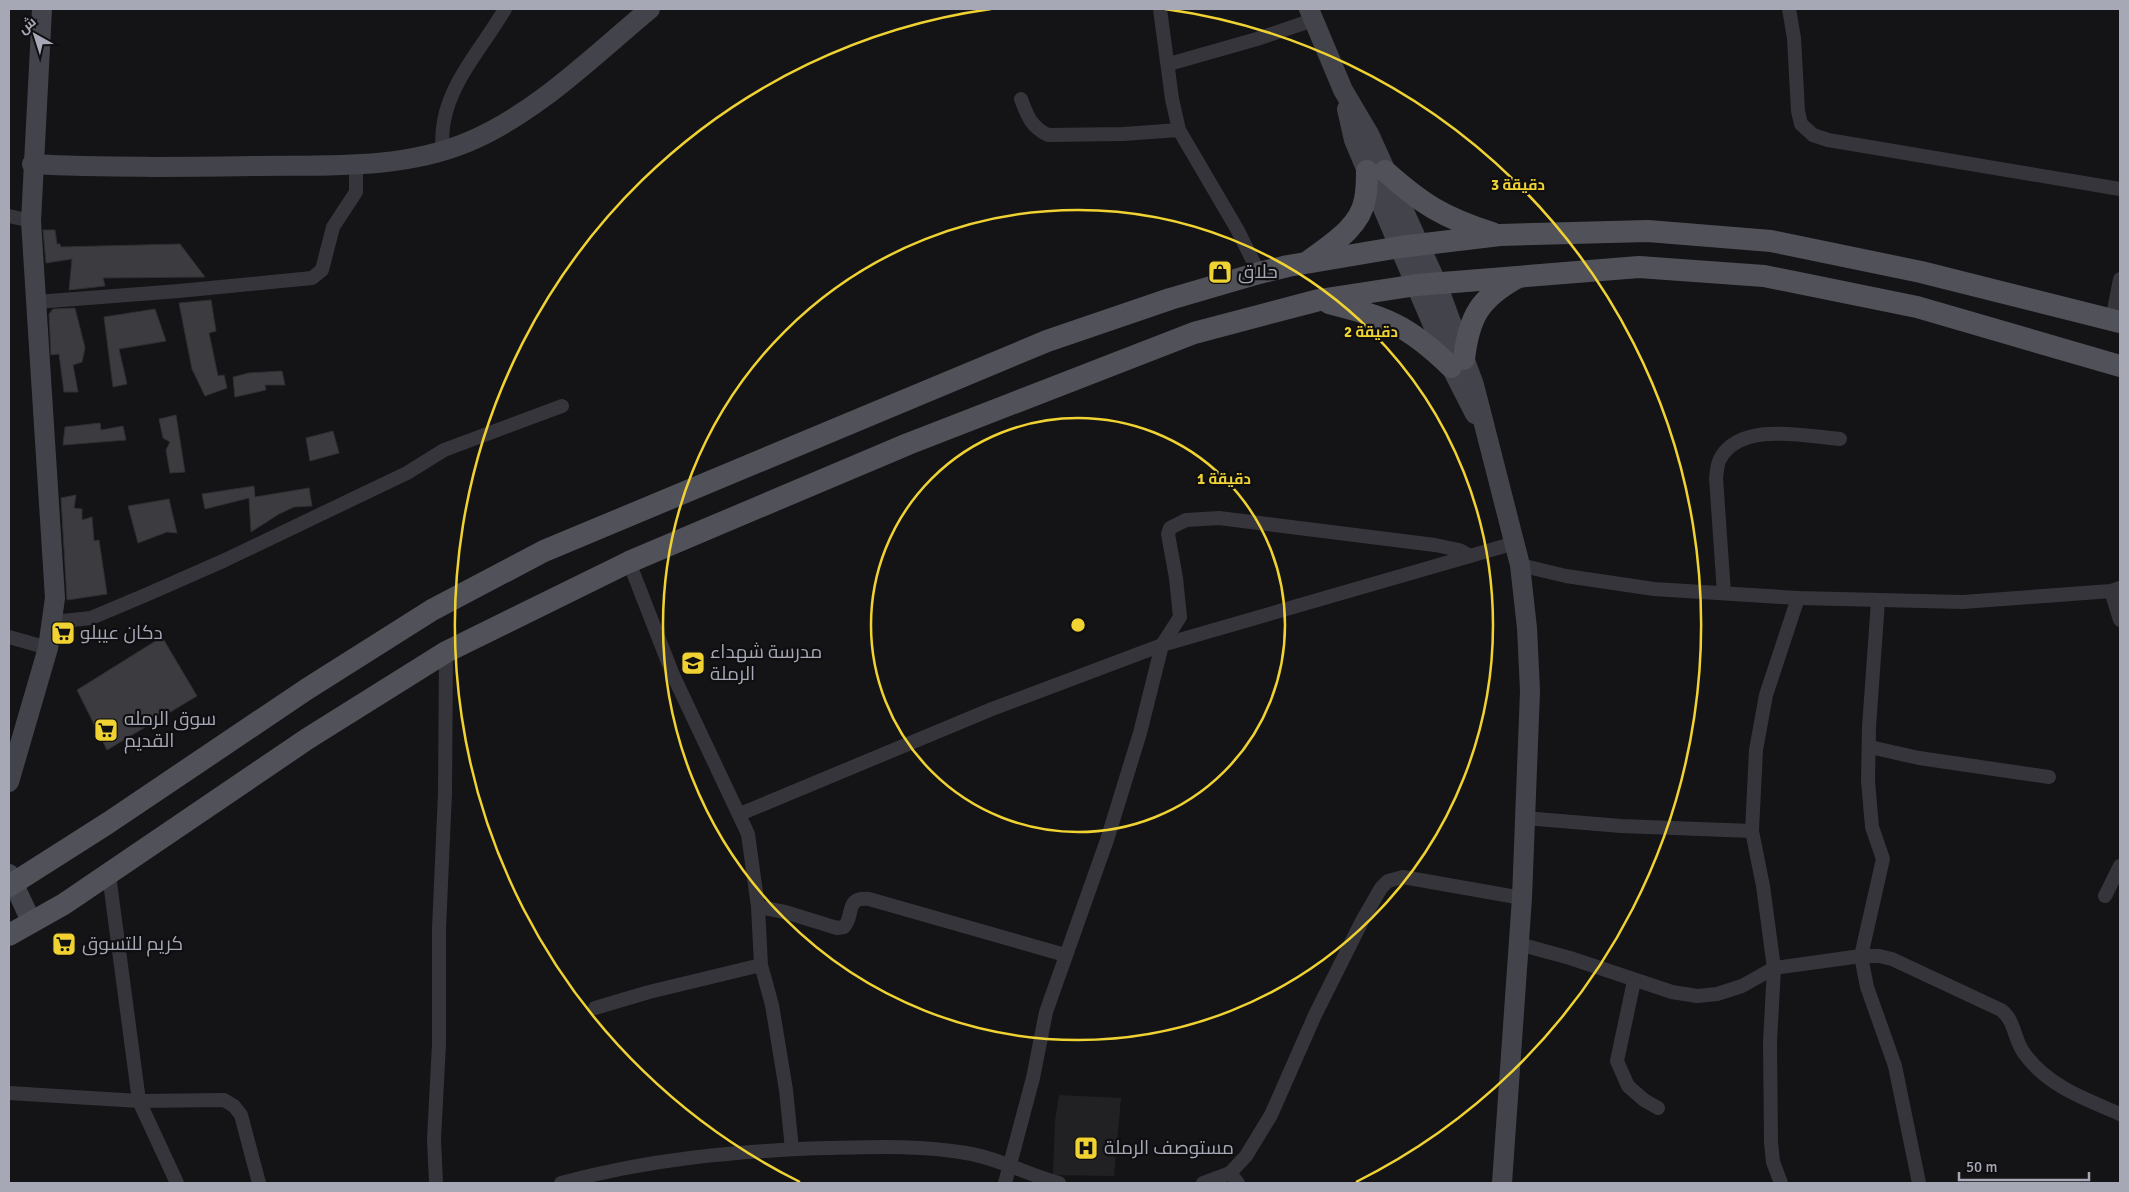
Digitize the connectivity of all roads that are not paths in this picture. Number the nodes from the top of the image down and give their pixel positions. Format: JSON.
{"nodes":[{"id":1,"x":42,"y":9,"type":"edge"},
{"id":2,"x":505,"y":9,"type":"edge"},
{"id":3,"x":650,"y":9,"type":"edge"},
{"id":4,"x":1160,"y":9,"type":"edge"},
{"id":5,"x":1789,"y":9,"type":"edge"},
{"id":6,"x":1311,"y":14,"type":"edge"},
{"id":7,"x":1169,"y":64,"type":"junction"},
{"id":8,"x":1021,"y":99,"type":"dead end"},
{"id":9,"x":1179,"y":130,"type":"junction"},
{"id":10,"x":442,"y":152,"type":"junction"},
{"id":11,"x":32,"y":164,"type":"junction"},
{"id":12,"x":356,"y":165,"type":"junction"},
{"id":13,"x":1376,"y":171,"type":"junction"},
{"id":14,"x":2120,"y":189,"type":"edge"},
{"id":15,"x":9,"y":216,"type":"edge"},
{"id":16,"x":31,"y":221,"type":"junction"},
{"id":17,"x":1500,"y":235,"type":"junction"},
{"id":18,"x":1409,"y":246,"type":"junction"},
{"id":19,"x":1307,"y":262,"type":"junction"},
{"id":20,"x":1258,"y":273,"type":"junction"},
{"id":21,"x":1521,"y":275,"type":"junction"},
{"id":22,"x":2120,"y":279,"type":"edge"},
{"id":23,"x":1427,"y":284,"type":"junction"},
{"id":24,"x":1318,"y":300,"type":"junction"},
{"id":25,"x":36,"y":302,"type":"junction"},
{"id":26,"x":2116,"y":321,"type":"edge"},
{"id":27,"x":1458,"y":363,"type":"junction"},
{"id":28,"x":2120,"y":366,"type":"edge"},
{"id":29,"x":562,"y":406,"type":"dead end"},
{"id":30,"x":1840,"y":439,"type":"dead end"},
{"id":31,"x":1515,"y":543,"type":"junction"},
{"id":32,"x":1470,"y":556,"type":"junction"},
{"id":33,"x":629,"y":562,"type":"junction"},
{"id":34,"x":1520,"y":565,"type":"junction"},
{"id":35,"x":2115,"y":590,"type":"edge"},
{"id":36,"x":1724,"y":592,"type":"junction"},
{"id":37,"x":1798,"y":598,"type":"junction"},
{"id":38,"x":1878,"y":601,"type":"junction"},
{"id":39,"x":2120,"y":620,"type":"edge"},
{"id":40,"x":53,"y":622,"type":"junction"},
{"id":41,"x":9,"y":637,"type":"edge"},
{"id":42,"x":1162,"y":645,"type":"junction"},
{"id":43,"x":48,"y":648,"type":"junction"},
{"id":44,"x":446,"y":652,"type":"junction"},
{"id":45,"x":1870,"y":748,"type":"junction"},
{"id":46,"x":2049,"y":777,"type":"dead end"},
{"id":47,"x":9,"y":782,"type":"edge"},
{"id":48,"x":740,"y":814,"type":"junction"},
{"id":49,"x":1524,"y":818,"type":"junction"},
{"id":50,"x":1752,"y":831,"type":"junction"},
{"id":51,"x":2120,"y":866,"type":"edge"},
{"id":52,"x":109,"y":874,"type":"junction"},
{"id":53,"x":10,"y":881,"type":"edge"},
{"id":54,"x":2105,"y":896,"type":"dead end"},
{"id":55,"x":1522,"y":898,"type":"junction"},
{"id":56,"x":758,"y":907,"type":"junction"},
{"id":57,"x":32,"y":923,"type":"junction"},
{"id":58,"x":9,"y":935,"type":"edge"},
{"id":59,"x":1519,"y":944,"type":"junction"},
{"id":60,"x":1065,"y":955,"type":"junction"},
{"id":61,"x":1861,"y":956,"type":"junction"},
{"id":62,"x":761,"y":965,"type":"junction"},
{"id":63,"x":1774,"y":968,"type":"junction"},
{"id":64,"x":1634,"y":981,"type":"junction"},
{"id":65,"x":595,"y":1008,"type":"dead end"},
{"id":66,"x":9,"y":1093,"type":"edge"},
{"id":67,"x":139,"y":1101,"type":"junction"},
{"id":68,"x":1658,"y":1108,"type":"dead end"},
{"id":69,"x":2120,"y":1114,"type":"edge"},
{"id":70,"x":792,"y":1150,"type":"junction"},
{"id":71,"x":1008,"y":1165,"type":"junction"},
{"id":72,"x":1234,"y":1178,"type":"edge"},
{"id":73,"x":177,"y":1183,"type":"edge"},
{"id":74,"x":259,"y":1183,"type":"edge"},
{"id":75,"x":436,"y":1183,"type":"edge"},
{"id":76,"x":561,"y":1183,"type":"edge"},
{"id":77,"x":1004,"y":1183,"type":"edge"},
{"id":78,"x":1059,"y":1183,"type":"edge"},
{"id":79,"x":1203,"y":1183,"type":"edge"},
{"id":80,"x":1502,"y":1183,"type":"edge"},
{"id":81,"x":1781,"y":1183,"type":"edge"},
{"id":82,"x":1919,"y":1183,"type":"edge"}],
"edges":[{"from":1,"to":11,"type":"street"},
{"from":2,"to":10,"type":"street"},
{"from":3,"to":10,"type":"street"},
{"from":4,"to":7,"type":"street"},
{"from":5,"to":14,"type":"street"},
{"from":6,"to":7,"type":"street"},
{"from":6,"to":13,"type":"street"},
{"from":7,"to":9,"type":"street"},
{"from":8,"to":9,"type":"street"},
{"from":9,"to":20,"type":"street"},
{"from":10,"to":12,"type":"street"},
{"from":11,"to":12,"type":"street"},
{"from":11,"to":16,"type":"street"},
{"from":12,"to":25,"type":"street"},
{"from":13,"to":17,"type":"main road"},
{"from":13,"to":18,"type":"street"},
{"from":13,"to":19,"type":"main road"},
{"from":15,"to":16,"type":"street"},
{"from":16,"to":25,"type":"street"},
{"from":17,"to":18,"type":"main road"},
{"from":17,"to":26,"type":"main road"},
{"from":18,"to":19,"type":"main road"},
{"from":18,"to":23,"type":"street"},
{"from":19,"to":20,"type":"main road"},
{"from":20,"to":53,"type":"main road"},
{"from":21,"to":23,"type":"main road"},
{"from":21,"to":27,"type":"main road"},
{"from":21,"to":28,"type":"main road"},
{"from":22,"to":26,"type":"street"},
{"from":23,"to":24,"type":"main road"},
{"from":23,"to":27,"type":"street"},
{"from":24,"to":27,"type":"main road"},
{"from":24,"to":33,"type":"main road"},
{"from":25,"to":40,"type":"street"},
{"from":27,"to":31,"type":"street"},
{"from":29,"to":40,"type":"street"},
{"from":30,"to":36,"type":"street"},
{"from":31,"to":32,"type":"street"},
{"from":31,"to":34,"type":"street"},
{"from":32,"to":42,"type":"street"},
{"from":32,"to":42,"type":"street"},
{"from":33,"to":44,"type":"main road"},
{"from":33,"to":48,"type":"street"},
{"from":34,"to":36,"type":"street"},
{"from":34,"to":49,"type":"street"},
{"from":35,"to":38,"type":"street"},
{"from":35,"to":39,"type":"street"},
{"from":36,"to":37,"type":"street"},
{"from":37,"to":38,"type":"street"},
{"from":37,"to":50,"type":"street"},
{"from":38,"to":45,"type":"street"},
{"from":40,"to":43,"type":"street"},
{"from":41,"to":43,"type":"street"},
{"from":42,"to":48,"type":"street"},
{"from":42,"to":60,"type":"street"},
{"from":43,"to":47,"type":"street"},
{"from":44,"to":52,"type":"main road"},
{"from":44,"to":75,"type":"street"},
{"from":45,"to":46,"type":"street"},
{"from":45,"to":61,"type":"street"},
{"from":48,"to":56,"type":"street"},
{"from":49,"to":50,"type":"street"},
{"from":49,"to":55,"type":"street"},
{"from":50,"to":63,"type":"street"},
{"from":51,"to":54,"type":"street"},
{"from":52,"to":57,"type":"main road"},
{"from":52,"to":67,"type":"street"},
{"from":53,"to":57,"type":"street"},
{"from":55,"to":59,"type":"street"},
{"from":55,"to":72,"type":"street"},
{"from":56,"to":60,"type":"street"},
{"from":56,"to":62,"type":"street"},
{"from":57,"to":58,"type":"main road"},
{"from":59,"to":64,"type":"street"},
{"from":59,"to":80,"type":"street"},
{"from":60,"to":71,"type":"street"},
{"from":61,"to":63,"type":"street"},
{"from":61,"to":69,"type":"street"},
{"from":61,"to":82,"type":"street"},
{"from":62,"to":65,"type":"street"},
{"from":62,"to":70,"type":"street"},
{"from":63,"to":64,"type":"street"},
{"from":63,"to":81,"type":"street"},
{"from":64,"to":68,"type":"street"},
{"from":66,"to":67,"type":"street"},
{"from":67,"to":73,"type":"street"},
{"from":67,"to":74,"type":"street"},
{"from":70,"to":71,"type":"street"},
{"from":70,"to":76,"type":"street"},
{"from":71,"to":77,"type":"street"},
{"from":71,"to":78,"type":"street"},
{"from":72,"to":79,"type":"street"}]}
